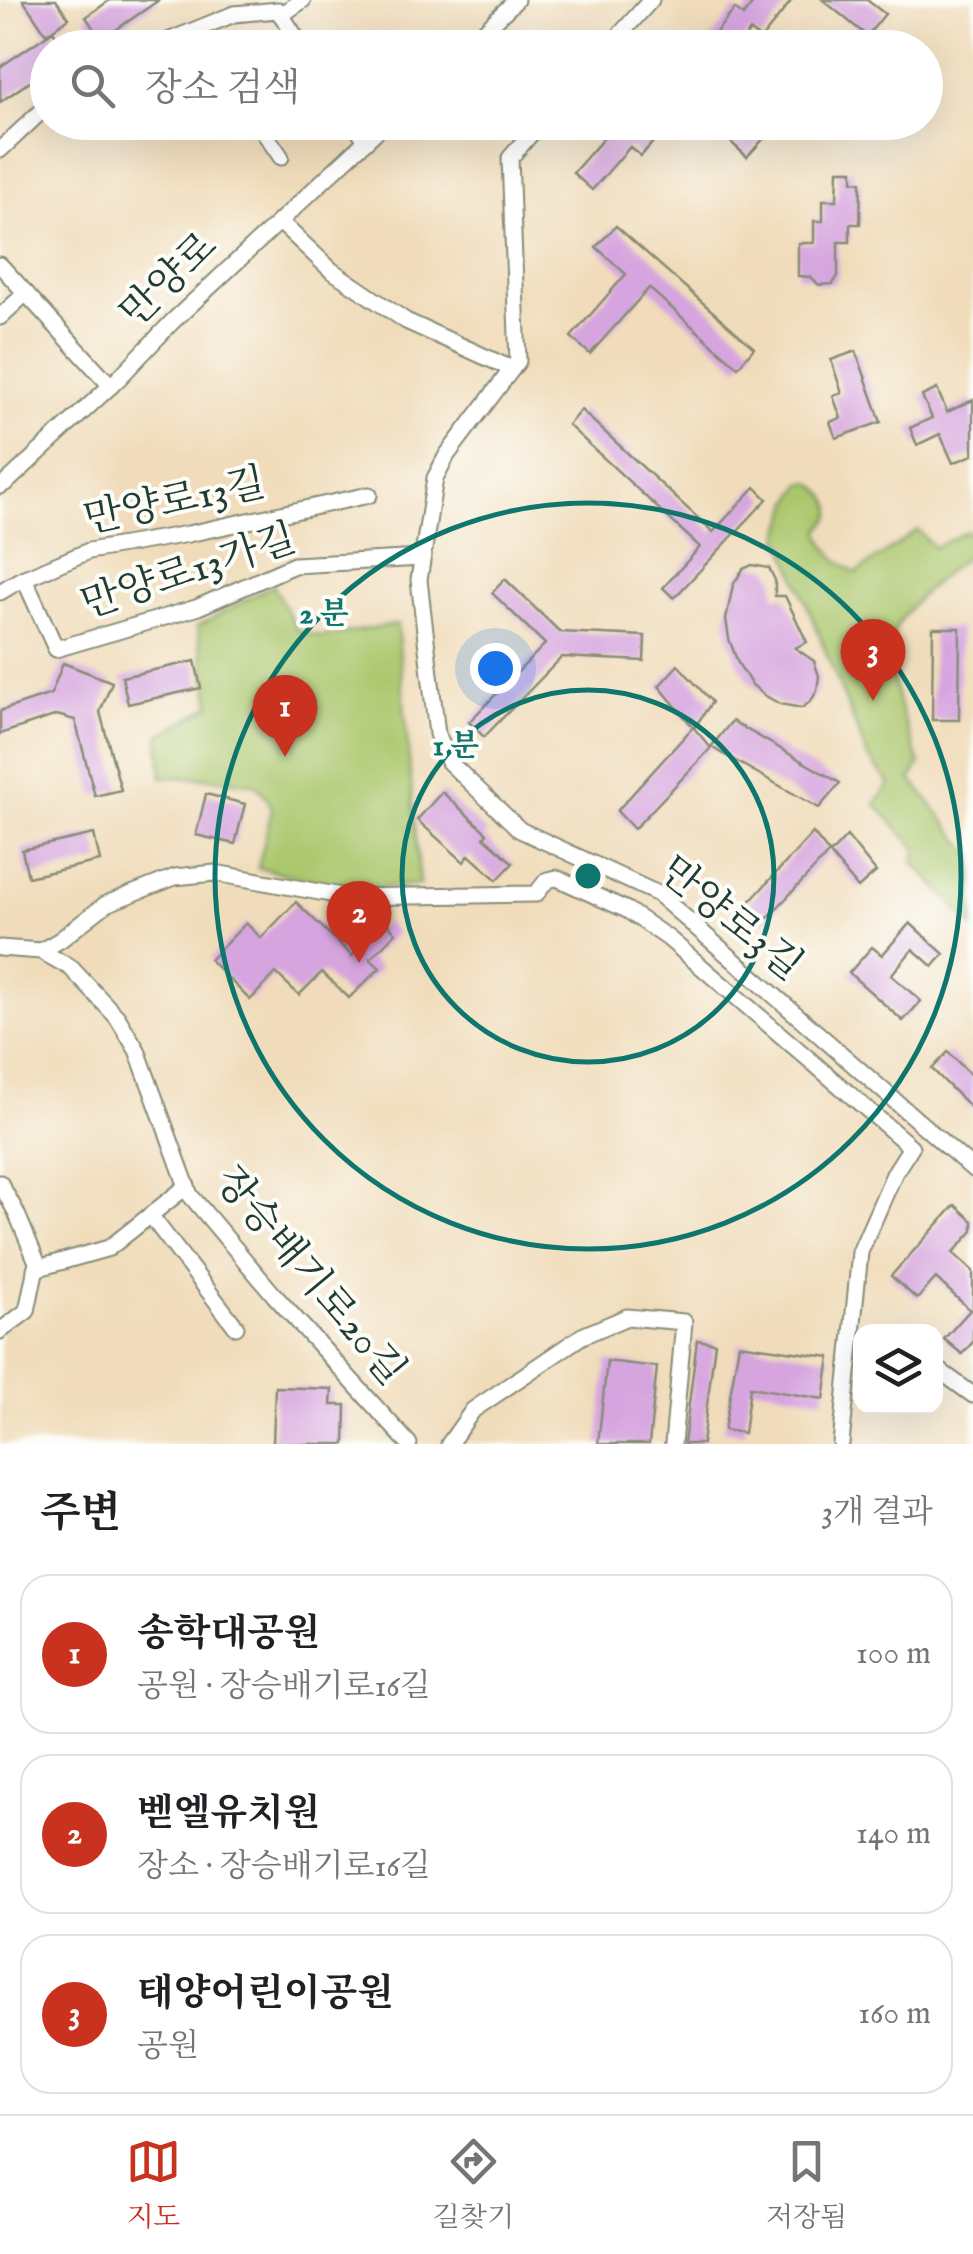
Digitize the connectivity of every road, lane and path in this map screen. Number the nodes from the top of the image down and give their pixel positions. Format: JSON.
{"nodes":[{"id":1,"x":303,"y":0,"type":"edge"},
{"id":2,"x":651,"y":0,"type":"edge"},
{"id":3,"x":505,"y":4,"type":"edge"},
{"id":4,"x":280,"y":15,"type":"junction"},
{"id":5,"x":195,"y":30,"type":"edge"},
{"id":6,"x":290,"y":30,"type":"edge"},
{"id":7,"x":483,"y":30,"type":"edge"},
{"id":8,"x":624,"y":30,"type":"edge"},
{"id":9,"x":30,"y":122,"type":"edge"},
{"id":10,"x":270,"y":140,"type":"edge"},
{"id":11,"x":526,"y":140,"type":"edge"},
{"id":12,"x":366,"y":141,"type":"edge"},
{"id":13,"x":0,"y":150,"type":"edge"},
{"id":14,"x":281,"y":156,"type":"dead end"},
{"id":15,"x":279,"y":221,"type":"junction"},
{"id":16,"x":0,"y":265,"type":"edge"},
{"id":17,"x":26,"y":293,"type":"junction"},
{"id":18,"x":0,"y":317,"type":"edge"},
{"id":19,"x":512,"y":370,"type":"junction"},
{"id":20,"x":111,"y":386,"type":"junction"},
{"id":21,"x":0,"y":486,"type":"edge"},
{"id":22,"x":369,"y":495,"type":"dead end"},
{"id":23,"x":422,"y":558,"type":"junction"},
{"id":24,"x":24,"y":578,"type":"junction"},
{"id":25,"x":0,"y":592,"type":"edge"},
{"id":26,"x":0,"y":948,"type":"edge"},
{"id":27,"x":41,"y":951,"type":"junction"},
{"id":28,"x":973,"y":1169,"type":"edge"},
{"id":29,"x":0,"y":1183,"type":"edge"},
{"id":30,"x":187,"y":1186,"type":"junction"},
{"id":31,"x":150,"y":1215,"type":"junction"},
{"id":32,"x":35,"y":1268,"type":"junction"},
{"id":33,"x":857,"y":1324,"type":"edge"},
{"id":34,"x":236,"y":1327,"type":"dead end"},
{"id":35,"x":0,"y":1332,"type":"edge"},
{"id":36,"x":853,"y":1361,"type":"edge"},
{"id":37,"x":943,"y":1373,"type":"edge"},
{"id":38,"x":973,"y":1395,"type":"edge"},
{"id":39,"x":408,"y":1444,"type":"edge"},
{"id":40,"x":449,"y":1444,"type":"edge"},
{"id":41,"x":673,"y":1444,"type":"edge"},
{"id":42,"x":841,"y":1444,"type":"edge"}],
"edges":[{"from":1,"to":4,"type":"street"},
{"from":2,"to":8,"type":"street"},
{"from":3,"to":7,"type":"street"},
{"from":4,"to":5,"type":"street"},
{"from":4,"to":6,"type":"street"},
{"from":9,"to":13,"type":"street"},
{"from":10,"to":14,"type":"street"},
{"from":11,"to":19,"type":"street"},
{"from":12,"to":15,"type":"street","name":"만양로"},
{"from":15,"to":19,"type":"street"},
{"from":15,"to":20,"type":"street","name":"만양로"},
{"from":16,"to":17,"type":"street"},
{"from":17,"to":18,"type":"street"},
{"from":17,"to":20,"type":"street"},
{"from":19,"to":23,"type":"street","name":"만양로3길"},
{"from":20,"to":21,"type":"street","name":"만양로"},
{"from":22,"to":24,"type":"street","name":"만양로13길"},
{"from":23,"to":24,"type":"street","name":"만양로13가길"},
{"from":23,"to":28,"type":"street","name":"만양로3길"},
{"from":24,"to":25,"type":"street","name":"만양로13길"},
{"from":26,"to":27,"type":"street"},
{"from":27,"to":30,"type":"street","name":"장승배기로20길"},
{"from":27,"to":33,"type":"street"},
{"from":29,"to":32,"type":"street"},
{"from":30,"to":31,"type":"street"},
{"from":30,"to":39,"type":"street","name":"장승배기로20길"},
{"from":31,"to":32,"type":"street"},
{"from":31,"to":34,"type":"street"},
{"from":32,"to":35,"type":"street"},
{"from":36,"to":42,"type":"street"},
{"from":37,"to":38,"type":"street"},
{"from":40,"to":41,"type":"street"}]}
